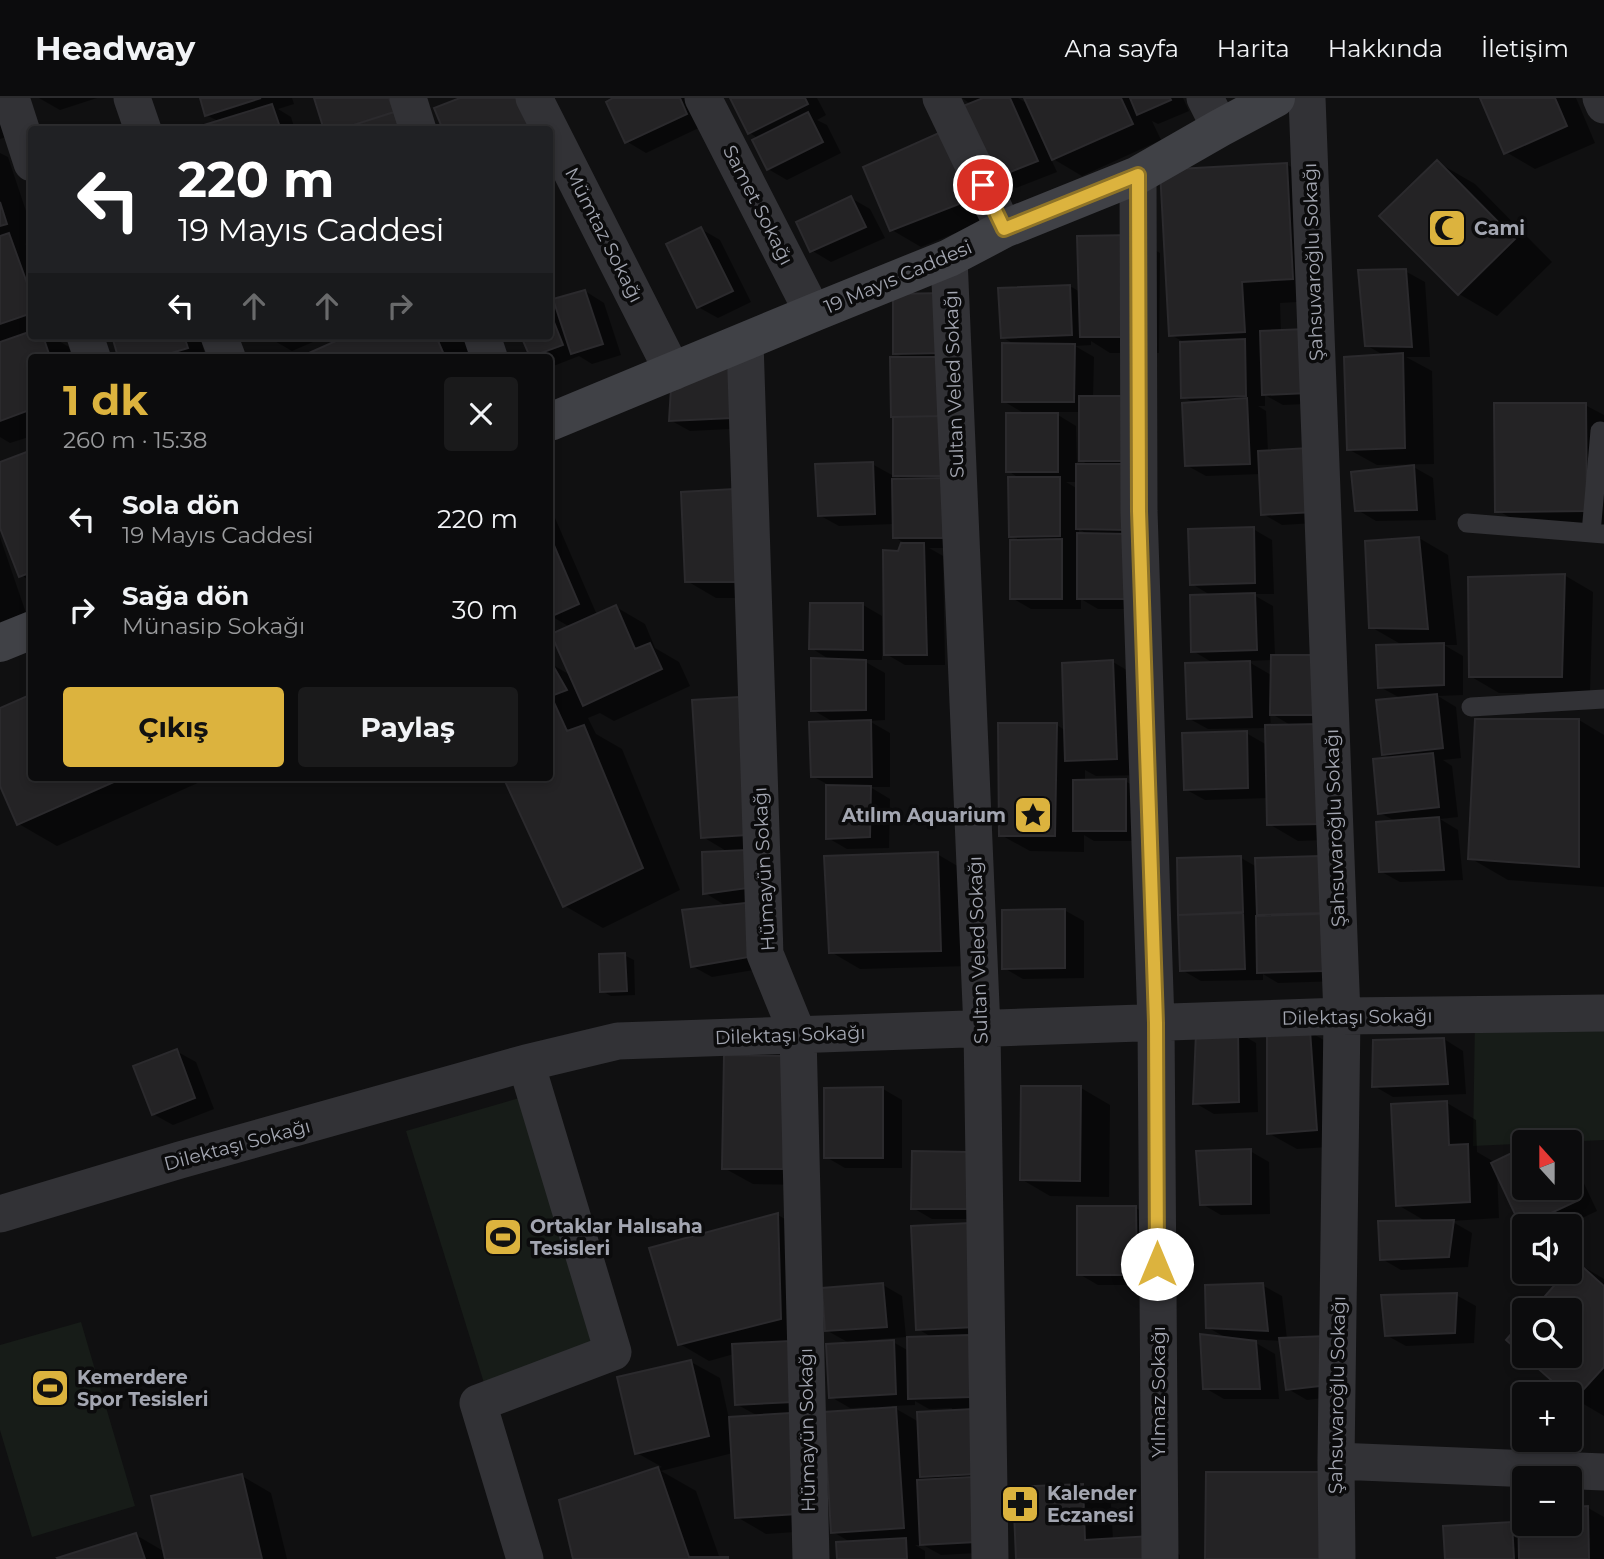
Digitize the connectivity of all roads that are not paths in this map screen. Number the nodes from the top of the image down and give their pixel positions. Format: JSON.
{"nodes":[{"id":1,"x":11,"y":98,"type":"edge"},
{"id":2,"x":132,"y":98,"type":"edge"},
{"id":3,"x":408,"y":98,"type":"edge"},
{"id":4,"x":534,"y":98,"type":"edge"},
{"id":5,"x":704,"y":98,"type":"edge"},
{"id":6,"x":940,"y":98,"type":"edge"},
{"id":7,"x":1276,"y":98,"type":"edge"},
{"id":8,"x":1307,"y":98,"type":"edge"},
{"id":9,"x":1601,"y":98,"type":"edge"},
{"id":10,"x":1604,"y":105,"type":"edge"},
{"id":11,"x":1213,"y":113,"type":"edge"},
{"id":12,"x":142,"y":126,"type":"edge"},
{"id":13,"x":417,"y":126,"type":"edge"},
{"id":14,"x":543,"y":126,"type":"edge"},
{"id":15,"x":28,"y":151,"type":"edge"},
{"id":16,"x":553,"y":156,"type":"edge"},
{"id":17,"x":1138,"y":175,"type":"junction"},
{"id":18,"x":561,"y":181,"type":"edge"},
{"id":19,"x":1004,"y":229,"type":"junction"},
{"id":20,"x":949,"y":258,"type":"junction"},
{"id":21,"x":813,"y":313,"type":"junction"},
{"id":22,"x":745,"y":342,"type":"junction"},
{"id":23,"x":673,"y":372,"type":"junction"},
{"id":24,"x":553,"y":421,"type":"edge"},
{"id":25,"x":1600,"y":431,"type":"dead end"},
{"id":26,"x":1467,"y":523,"type":"dead end"},
{"id":27,"x":1598,"y":533,"type":"edge"},
{"id":28,"x":28,"y":632,"type":"edge"},
{"id":29,"x":0,"y":643,"type":"edge"},
{"id":30,"x":1604,"y":699,"type":"edge"},
{"id":31,"x":1471,"y":707,"type":"dead end"},
{"id":32,"x":1604,"y":1013,"type":"edge"},
{"id":33,"x":1342,"y":1016,"type":"junction"},
{"id":34,"x":1156,"y":1023,"type":"junction"},
{"id":35,"x":982,"y":1029,"type":"junction"},
{"id":36,"x":798,"y":1035,"type":"junction"},
{"id":37,"x":526,"y":1063,"type":"junction"},
{"id":38,"x":0,"y":1214,"type":"edge"},
{"id":39,"x":1336,"y":1461,"type":"junction"},
{"id":40,"x":1604,"y":1472,"type":"edge"},
{"id":41,"x":525,"y":1559,"type":"edge"},
{"id":42,"x":811,"y":1559,"type":"edge"},
{"id":43,"x":990,"y":1559,"type":"edge"},
{"id":44,"x":1160,"y":1559,"type":"edge"},
{"id":45,"x":1337,"y":1559,"type":"edge"}],
"edges":[{"from":1,"to":15,"type":"street"},
{"from":2,"to":12,"type":"street"},
{"from":3,"to":13,"type":"street"},
{"from":4,"to":14,"type":"street","name":"Mümtaz Sokağı"},
{"from":5,"to":21,"type":"street","name":"Samet Sokağı"},
{"from":6,"to":19,"type":"street"},
{"from":7,"to":11,"type":"street","name":"19 Mayıs Caddesi"},
{"from":8,"to":33,"type":"street","name":"Şahsuvaroğlu Sokağı"},
{"from":9,"to":10,"type":"street"},
{"from":11,"to":17,"type":"street","name":"19 Mayıs Caddesi"},
{"from":16,"to":18,"type":"street","name":"Mümtaz Sokağı"},
{"from":17,"to":19,"type":"street","name":"19 Mayıs Caddesi"},
{"from":17,"to":34,"type":"street","name":"Yılmaz Sokağı"},
{"from":18,"to":23,"type":"street","name":"Mümtaz Sokağı"},
{"from":19,"to":20,"type":"street","name":"19 Mayıs Caddesi"},
{"from":20,"to":21,"type":"street","name":"19 Mayıs Caddesi"},
{"from":20,"to":35,"type":"street","name":"Sultan Veled Sokağı"},
{"from":21,"to":22,"type":"street","name":"19 Mayıs Caddesi"},
{"from":22,"to":23,"type":"street","name":"19 Mayıs Caddesi"},
{"from":22,"to":36,"type":"street","name":"Hümayün Sokağı"},
{"from":23,"to":24,"type":"street","name":"19 Mayıs Caddesi"},
{"from":25,"to":27,"type":"lane"},
{"from":26,"to":27,"type":"lane"},
{"from":28,"to":29,"type":"street"},
{"from":30,"to":31,"type":"lane"},
{"from":32,"to":33,"type":"street","name":"Dilektaşı Sokağı"},
{"from":33,"to":34,"type":"street","name":"Dilektaşı Sokağı"},
{"from":33,"to":39,"type":"street","name":"Şahsuvaroğlu Sokağı"},
{"from":34,"to":35,"type":"street","name":"Dilektaşı Sokağı"},
{"from":34,"to":44,"type":"street","name":"Yılmaz Sokağı"},
{"from":35,"to":36,"type":"street","name":"Dilektaşı Sokağı"},
{"from":35,"to":43,"type":"street","name":"Sultan Veled Sokağı"},
{"from":36,"to":37,"type":"street","name":"Dilektaşı Sokağı"},
{"from":36,"to":42,"type":"street","name":"Hümayün Sokağı"},
{"from":37,"to":38,"type":"street","name":"Dilektaşı Sokağı"},
{"from":37,"to":41,"type":"street"},
{"from":39,"to":40,"type":"street"},
{"from":39,"to":45,"type":"street","name":"Şahsuvaroğlu Sokağı"}]}
